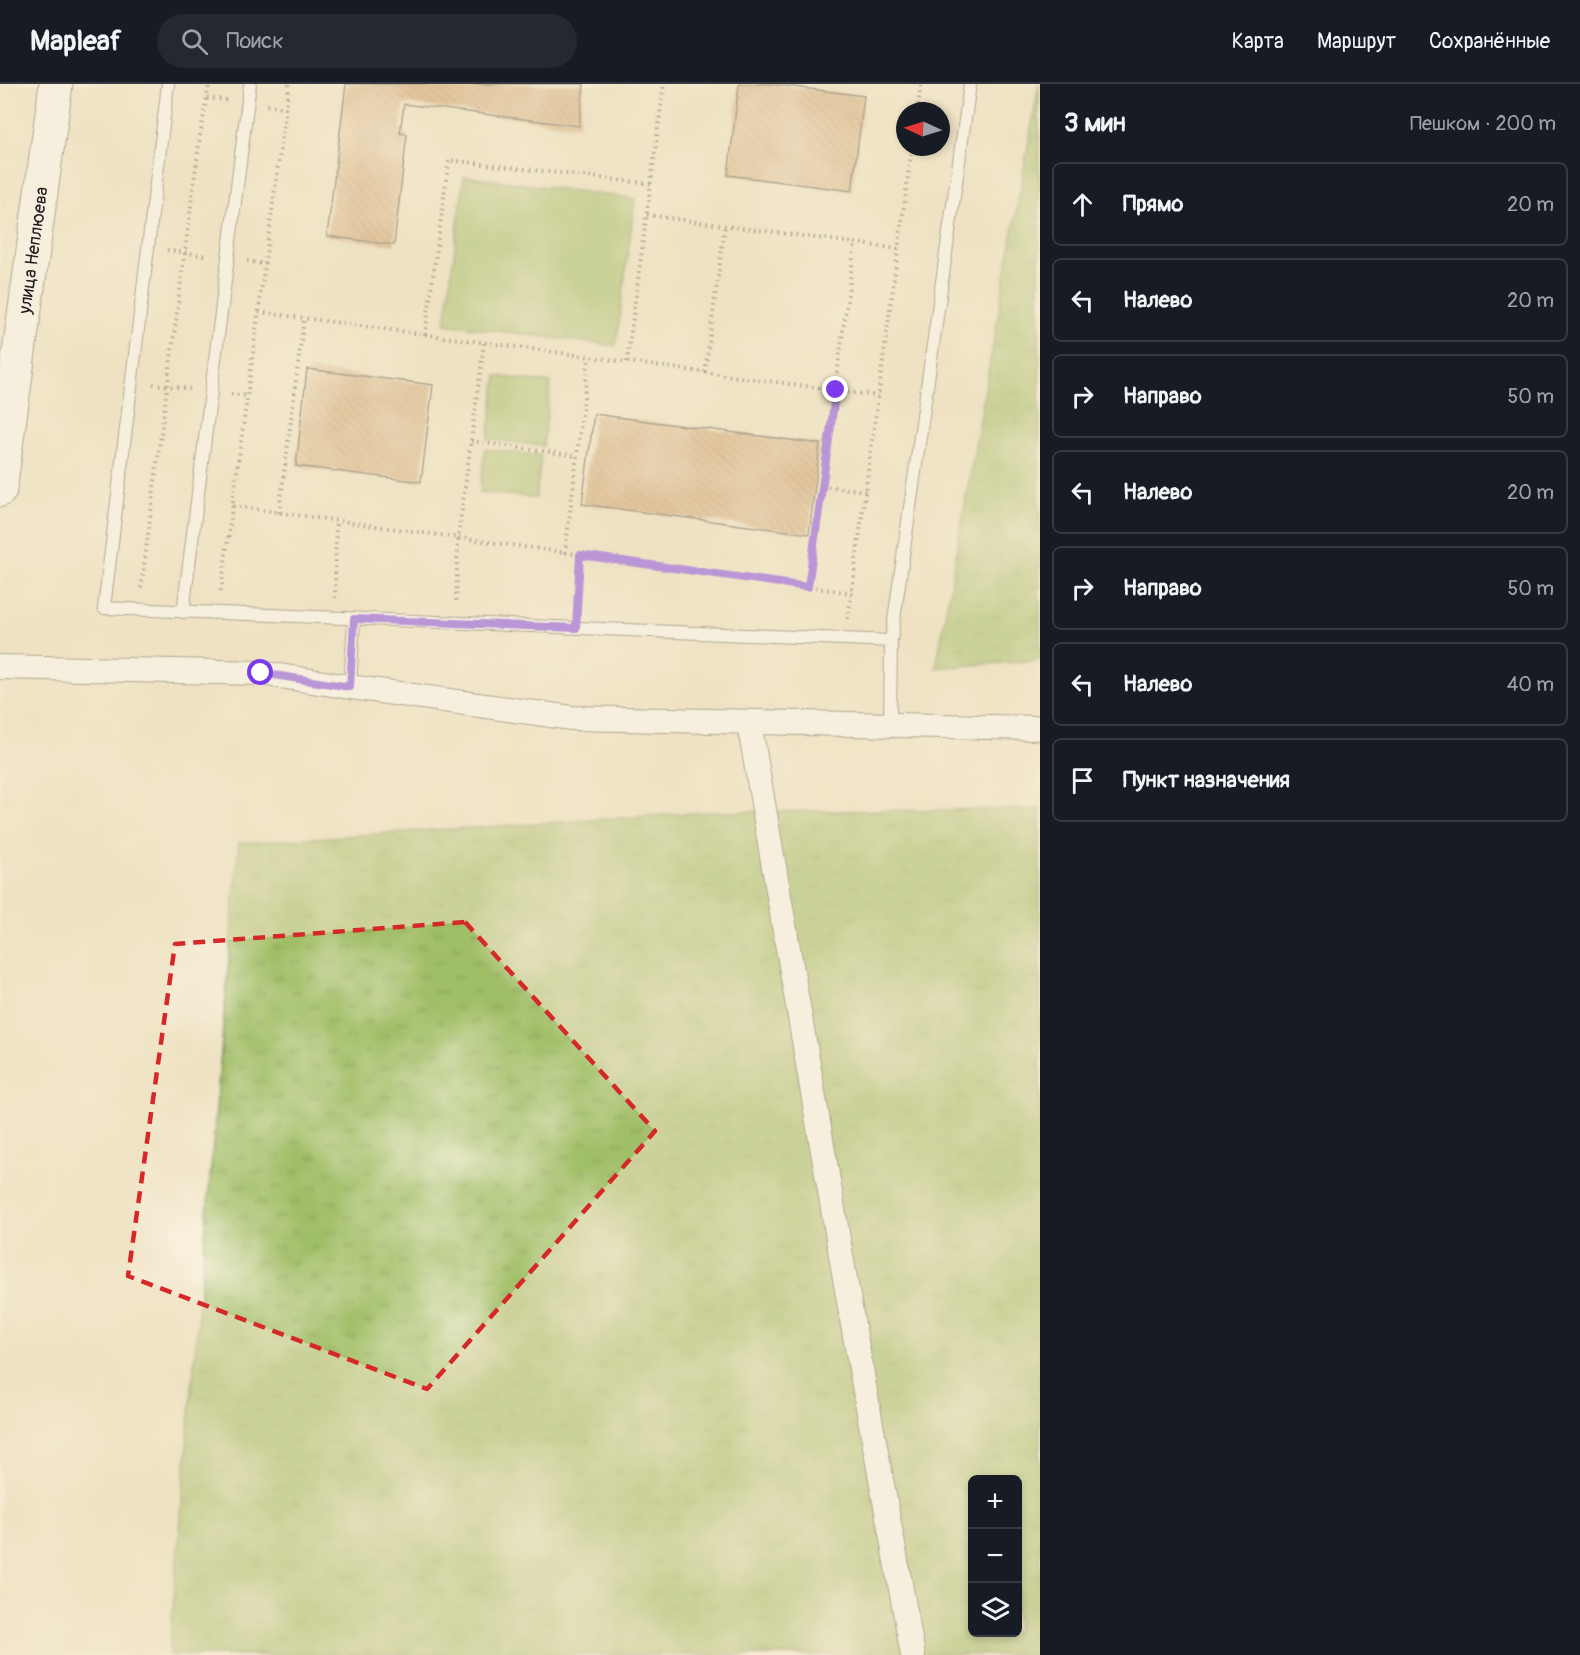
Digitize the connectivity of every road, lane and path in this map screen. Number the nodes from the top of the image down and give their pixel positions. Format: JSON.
{"nodes":[{"id":1,"x":56,"y":84,"type":"edge"},
{"id":2,"x":168,"y":84,"type":"edge"},
{"id":3,"x":209,"y":84,"type":"edge"},
{"id":4,"x":250,"y":84,"type":"edge"},
{"id":5,"x":289,"y":84,"type":"edge"},
{"id":6,"x":664,"y":84,"type":"edge"},
{"id":7,"x":921,"y":84,"type":"edge"},
{"id":8,"x":970,"y":84,"type":"edge"},
{"id":9,"x":918,"y":102,"type":"edge"},
{"id":10,"x":911,"y":156,"type":"edge"},
{"id":11,"x":651,"y":184,"type":"junction"},
{"id":12,"x":647,"y":214,"type":"junction"},
{"id":13,"x":725,"y":225,"type":"junction"},
{"id":14,"x":855,"y":243,"type":"junction"},
{"id":15,"x":898,"y":249,"type":"junction"},
{"id":16,"x":259,"y":312,"type":"junction"},
{"id":17,"x":304,"y":318,"type":"junction"},
{"id":18,"x":425,"y":334,"type":"junction"},
{"id":19,"x":484,"y":343,"type":"junction"},
{"id":20,"x":589,"y":357,"type":"junction"},
{"id":21,"x":627,"y":362,"type":"junction"},
{"id":22,"x":705,"y":372,"type":"junction"},
{"id":23,"x":836,"y":390,"type":"junction"},
{"id":24,"x":879,"y":396,"type":"junction"},
{"id":25,"x":471,"y":441,"type":"junction"},
{"id":26,"x":577,"y":456,"type":"junction"},
{"id":27,"x":822,"y":486,"type":"junction"},
{"id":28,"x":0,"y":490,"type":"edge"},
{"id":29,"x":866,"y":492,"type":"junction"},
{"id":30,"x":233,"y":506,"type":"junction"},
{"id":31,"x":279,"y":513,"type":"junction"},
{"id":32,"x":336,"y":521,"type":"junction"},
{"id":33,"x":458,"y":538,"type":"junction"},
{"id":34,"x":565,"y":553,"type":"junction"},
{"id":35,"x":580,"y":555,"type":"junction"},
{"id":36,"x":808,"y":587,"type":"junction"},
{"id":37,"x":852,"y":593,"type":"junction"},
{"id":38,"x":139,"y":610,"type":"junction"},
{"id":39,"x":183,"y":612,"type":"junction"},
{"id":40,"x":218,"y":613,"type":"junction"},
{"id":41,"x":335,"y":618,"type":"junction"},
{"id":42,"x":354,"y":619,"type":"junction"},
{"id":43,"x":455,"y":623,"type":"junction"},
{"id":44,"x":576,"y":628,"type":"junction"},
{"id":45,"x":846,"y":640,"type":"junction"},
{"id":46,"x":891,"y":641,"type":"junction"},
{"id":47,"x":0,"y":667,"type":"edge"},
{"id":48,"x":350,"y":687,"type":"junction"},
{"id":49,"x":749,"y":722,"type":"junction"},
{"id":50,"x":890,"y":725,"type":"junction"},
{"id":51,"x":1040,"y":728,"type":"edge"},
{"id":52,"x":913,"y":1655,"type":"edge"}],
"edges":[{"from":1,"to":28,"type":"main road","name":"улица Неплюева"},
{"from":2,"to":38,"type":"lane"},
{"from":3,"to":38,"type":"path"},
{"from":4,"to":39,"type":"lane"},
{"from":5,"to":16,"type":"path"},
{"from":6,"to":11,"type":"path"},
{"from":7,"to":9,"type":"path"},
{"from":8,"to":46,"type":"lane"},
{"from":10,"to":15,"type":"path"},
{"from":11,"to":12,"type":"path"},
{"from":11,"to":18,"type":"path"},
{"from":12,"to":13,"type":"path"},
{"from":12,"to":21,"type":"path"},
{"from":13,"to":14,"type":"path"},
{"from":13,"to":22,"type":"path"},
{"from":14,"to":15,"type":"path"},
{"from":14,"to":23,"type":"path"},
{"from":15,"to":24,"type":"path"},
{"from":16,"to":17,"type":"path"},
{"from":16,"to":30,"type":"path"},
{"from":17,"to":18,"type":"path"},
{"from":17,"to":31,"type":"path"},
{"from":18,"to":19,"type":"path"},
{"from":19,"to":20,"type":"path"},
{"from":19,"to":25,"type":"path"},
{"from":20,"to":21,"type":"path"},
{"from":20,"to":26,"type":"path"},
{"from":21,"to":22,"type":"path"},
{"from":22,"to":23,"type":"path"},
{"from":23,"to":24,"type":"path"},
{"from":23,"to":27,"type":"path"},
{"from":24,"to":29,"type":"path"},
{"from":25,"to":26,"type":"path"},
{"from":25,"to":33,"type":"path"},
{"from":26,"to":34,"type":"path"},
{"from":27,"to":29,"type":"path"},
{"from":27,"to":36,"type":"path"},
{"from":29,"to":37,"type":"path"},
{"from":30,"to":31,"type":"path"},
{"from":30,"to":40,"type":"path"},
{"from":31,"to":32,"type":"path"},
{"from":32,"to":33,"type":"path"},
{"from":32,"to":41,"type":"path"},
{"from":33,"to":34,"type":"path"},
{"from":33,"to":43,"type":"path"},
{"from":34,"to":35,"type":"path"},
{"from":35,"to":36,"type":"path"},
{"from":35,"to":44,"type":"path"},
{"from":36,"to":37,"type":"path"},
{"from":37,"to":45,"type":"path"},
{"from":38,"to":39,"type":"lane"},
{"from":39,"to":40,"type":"lane"},
{"from":40,"to":41,"type":"lane"},
{"from":41,"to":42,"type":"lane"},
{"from":42,"to":43,"type":"lane"},
{"from":42,"to":48,"type":"lane"},
{"from":43,"to":44,"type":"lane"},
{"from":44,"to":45,"type":"lane"},
{"from":45,"to":46,"type":"lane"},
{"from":46,"to":50,"type":"lane"},
{"from":47,"to":48,"type":"street"},
{"from":48,"to":49,"type":"street"},
{"from":49,"to":50,"type":"street"},
{"from":49,"to":52,"type":"street"},
{"from":50,"to":51,"type":"street"}]}
